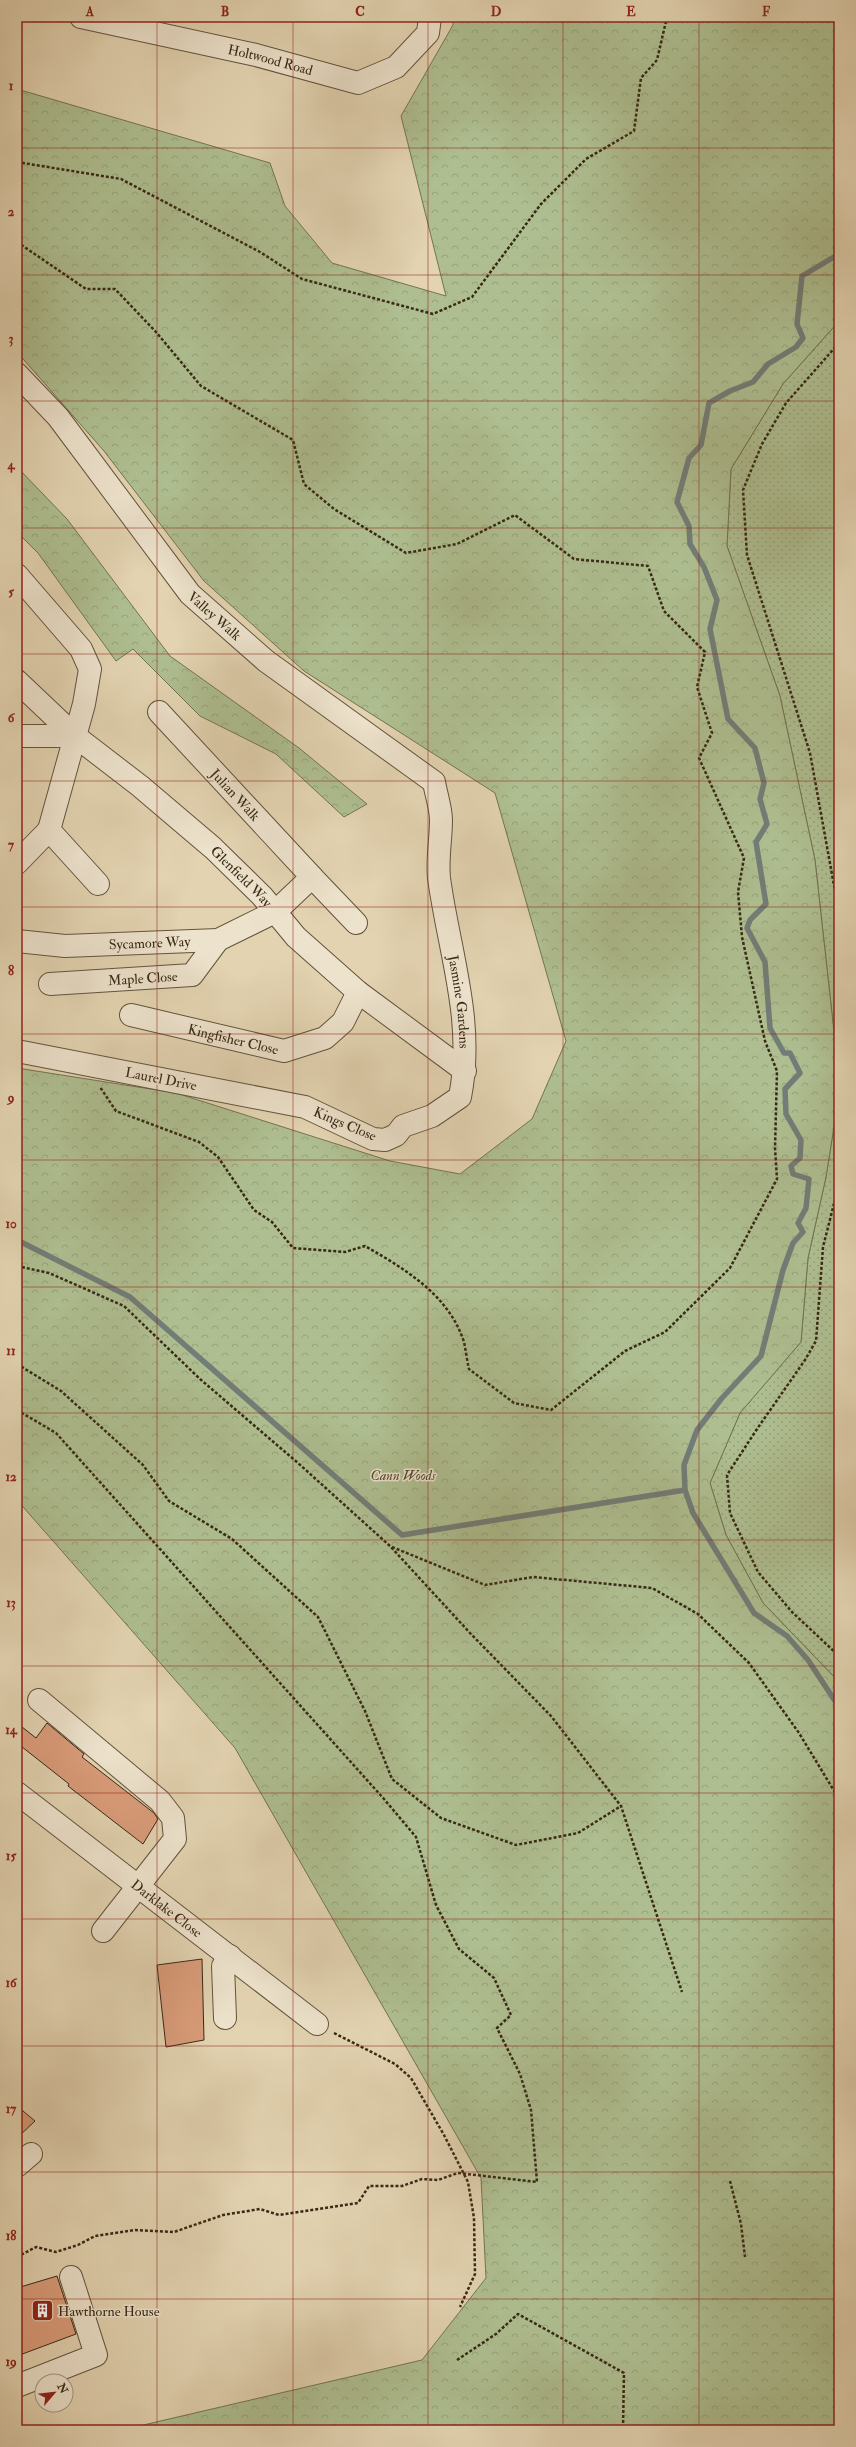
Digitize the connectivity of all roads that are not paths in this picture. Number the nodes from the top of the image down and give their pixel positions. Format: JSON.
{"nodes":[{"id":1,"x":81,"y":17,"type":"edge"},
{"id":2,"x":430,"y":17,"type":"edge"},
{"id":3,"x":17,"y":374,"type":"edge"},
{"id":4,"x":17,"y":575,"type":"edge"},
{"id":5,"x":17,"y":681,"type":"edge"},
{"id":6,"x":159,"y":712,"type":"dead end"},
{"id":7,"x":17,"y":736,"type":"edge"},
{"id":8,"x":75,"y":736,"type":"junction"},
{"id":9,"x":441,"y":820,"type":"joint"},
{"id":10,"x":49,"y":830,"type":"junction"},
{"id":11,"x":17,"y":863,"type":"edge"},
{"id":12,"x":312,"y":877,"type":"junction"},
{"id":13,"x":98,"y":884,"type":"dead end"},
{"id":14,"x":275,"y":912,"type":"junction"},
{"id":15,"x":356,"y":923,"type":"dead end"},
{"id":16,"x":218,"y":940,"type":"junction"},
{"id":17,"x":17,"y":942,"type":"edge"},
{"id":18,"x":50,"y":984,"type":"dead end"},
{"id":19,"x":358,"y":992,"type":"junction"},
{"id":20,"x":131,"y":1015,"type":"dead end"},
{"id":21,"x":17,"y":1051,"type":"edge"},
{"id":22,"x":465,"y":1071,"type":"junction"},
{"id":23,"x":305,"y":1107,"type":"joint"},
{"id":24,"x":385,"y":1140,"type":"joint"},
{"id":25,"x":39,"y":1700,"type":"dead end"},
{"id":26,"x":17,"y":1793,"type":"edge"},
{"id":27,"x":140,"y":1886,"type":"junction"},
{"id":28,"x":103,"y":1931,"type":"dead end"},
{"id":29,"x":230,"y":1956,"type":"junction"},
{"id":30,"x":225,"y":2018,"type":"dead end"},
{"id":31,"x":317,"y":2024,"type":"road end"},
{"id":32,"x":71,"y":2277,"type":"dead end"},
{"id":33,"x":17,"y":2386,"type":"edge"}],
"edges":[{"from":1,"to":2,"type":"street","name":"Holtwood Road"},
{"from":3,"to":9,"type":"street","name":"Valley Walk"},
{"from":4,"to":8,"type":"street"},
{"from":5,"to":8,"type":"street","name":"Glenfield Way"},
{"from":6,"to":12,"type":"street","name":"Julian Walk"},
{"from":7,"to":8,"type":"street"},
{"from":8,"to":10,"type":"street"},
{"from":8,"to":14,"type":"street","name":"Glenfield Way"},
{"from":9,"to":22,"type":"street","name":"Jasmine Gardens"},
{"from":10,"to":11,"type":"street"},
{"from":10,"to":13,"type":"street"},
{"from":12,"to":14,"type":"street"},
{"from":12,"to":15,"type":"street","name":"Julian Walk"},
{"from":14,"to":16,"type":"street","name":"Sycamore Way"},
{"from":14,"to":19,"type":"street","name":"Glenfield Way"},
{"from":16,"to":17,"type":"street","name":"Sycamore Way"},
{"from":16,"to":18,"type":"street","name":"Maple Close"},
{"from":19,"to":20,"type":"street","name":"Kingfisher Close"},
{"from":19,"to":22,"type":"street","name":"Glenfield Way"},
{"from":21,"to":23,"type":"street","name":"Laurel Drive"},
{"from":22,"to":24,"type":"street","name":"Jasmine Gardens"},
{"from":23,"to":24,"type":"street","name":"Kings Close"},
{"from":25,"to":27,"type":"street"},
{"from":26,"to":27,"type":"street","name":"Darklake Close"},
{"from":27,"to":28,"type":"street"},
{"from":27,"to":29,"type":"street","name":"Darklake Close"},
{"from":29,"to":30,"type":"street"},
{"from":29,"to":31,"type":"street","name":"Darklake Close"},
{"from":32,"to":33,"type":"street"}]}
